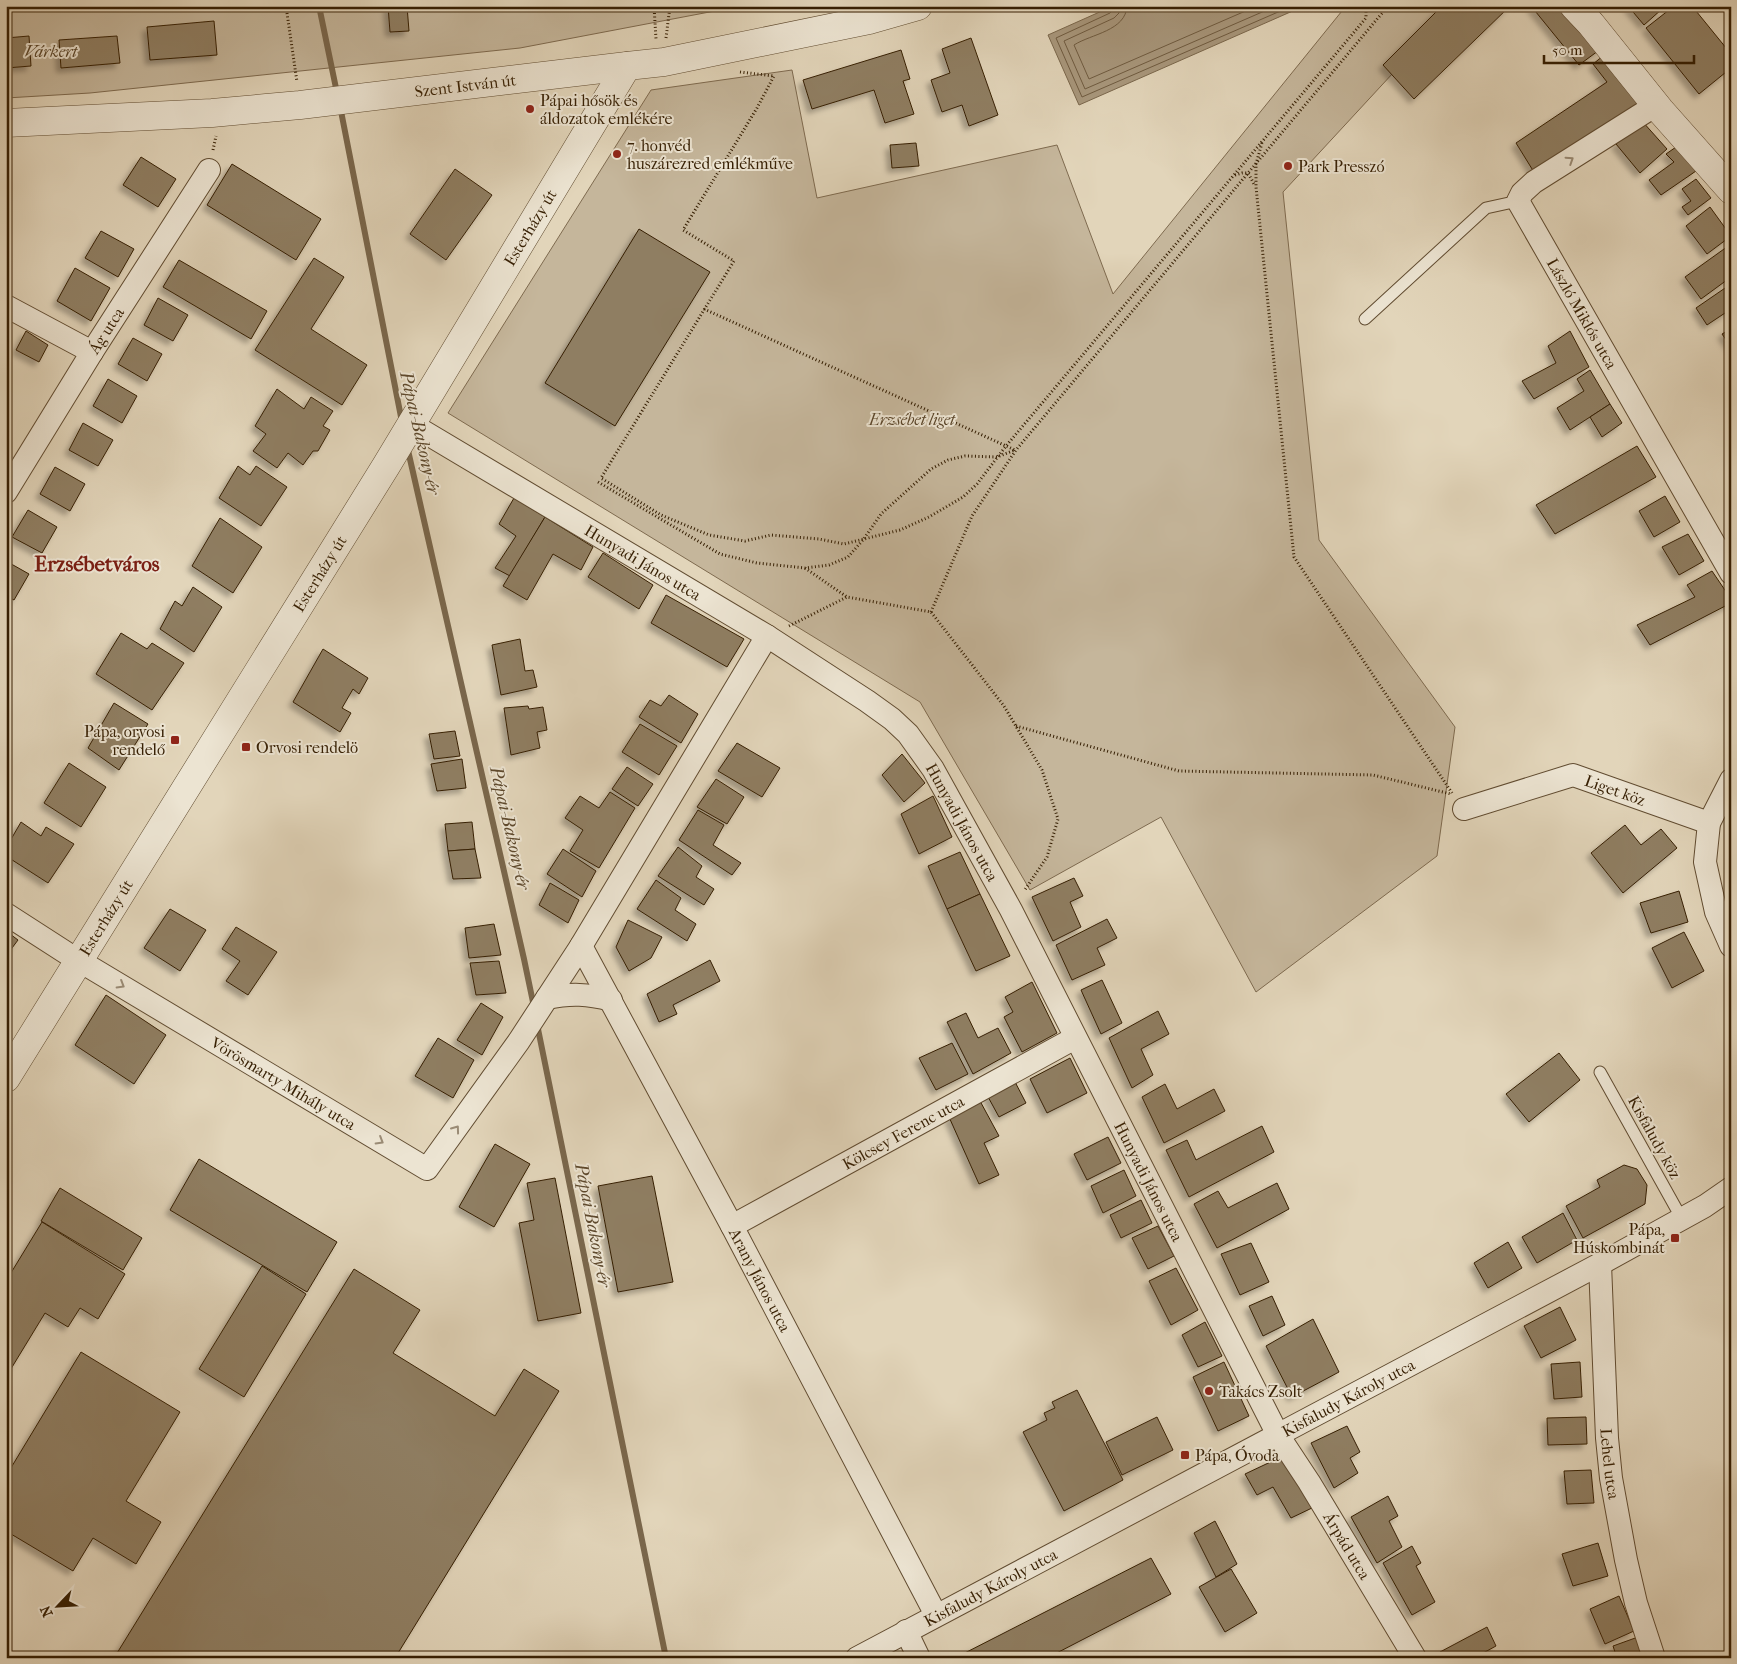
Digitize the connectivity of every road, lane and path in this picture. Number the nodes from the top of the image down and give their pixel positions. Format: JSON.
{"nodes":[{"id":1,"x":286,"y":6,"type":"edge"},
{"id":2,"x":654,"y":6,"type":"edge"},
{"id":3,"x":670,"y":6,"type":"edge"},
{"id":4,"x":918,"y":6,"type":"edge"},
{"id":5,"x":1366,"y":6,"type":"edge"},
{"id":6,"x":1388,"y":6,"type":"edge"},
{"id":7,"x":1574,"y":6,"type":"edge"},
{"id":8,"x":660,"y":62,"type":"junction"},
{"id":9,"x":627,"y":66,"type":"junction"},
{"id":10,"x":737,"y":71,"type":"dead end"},
{"id":11,"x":309,"y":104,"type":"junction"},
{"id":12,"x":1656,"y":105,"type":"junction"},
{"id":13,"x":6,"y":123,"type":"edge"},
{"id":14,"x":1263,"y":140,"type":"junction"},
{"id":15,"x":1256,"y":164,"type":"junction"},
{"id":16,"x":209,"y":170,"type":"dead end"},
{"id":17,"x":1248,"y":173,"type":"junction"},
{"id":18,"x":1233,"y":176,"type":"junction"},
{"id":19,"x":1256,"y":187,"type":"junction"},
{"id":20,"x":1731,"y":190,"type":"edge"},
{"id":21,"x":1523,"y":193,"type":"junction"},
{"id":22,"x":6,"y":306,"type":"edge"},
{"id":23,"x":704,"y":309,"type":"junction"},
{"id":24,"x":1365,"y":319,"type":"dead end"},
{"id":25,"x":92,"y":352,"type":"junction"},
{"id":26,"x":411,"y":424,"type":"junction"},
{"id":27,"x":1006,"y":446,"type":"junction"},
{"id":28,"x":1016,"y":450,"type":"junction"},
{"id":29,"x":997,"y":457,"type":"junction"},
{"id":30,"x":598,"y":482,"type":"dead end"},
{"id":31,"x":6,"y":492,"type":"edge"},
{"id":32,"x":863,"y":540,"type":"junction"},
{"id":33,"x":805,"y":568,"type":"junction"},
{"id":34,"x":1731,"y":573,"type":"edge"},
{"id":35,"x":847,"y":597,"type":"junction"},
{"id":36,"x":931,"y":612,"type":"junction"},
{"id":37,"x":812,"y":616,"type":"dead end"},
{"id":38,"x":766,"y":636,"type":"junction"},
{"id":39,"x":1016,"y":726,"type":"junction"},
{"id":40,"x":1731,"y":780,"type":"edge"},
{"id":41,"x":1458,"y":801,"type":"junction"},
{"id":42,"x":1709,"y":823,"type":"junction"},
{"id":43,"x":1011,"y":910,"type":"junction"},
{"id":44,"x":6,"y":914,"type":"edge"},
{"id":45,"x":581,"y":946,"type":"junction"},
{"id":46,"x":1731,"y":946,"type":"edge"},
{"id":47,"x":79,"y":960,"type":"junction"},
{"id":48,"x":547,"y":998,"type":"junction"},
{"id":49,"x":611,"y":1000,"type":"junction"},
{"id":50,"x":1075,"y":1038,"type":"junction"},
{"id":51,"x":1600,"y":1072,"type":"dead end"},
{"id":52,"x":6,"y":1078,"type":"edge"},
{"id":53,"x":1731,"y":1188,"type":"edge"},
{"id":54,"x":1682,"y":1219,"type":"junction"},
{"id":55,"x":732,"y":1226,"type":"junction"},
{"id":56,"x":1600,"y":1264,"type":"junction"},
{"id":57,"x":1278,"y":1435,"type":"junction"},
{"id":58,"x":936,"y":1615,"type":"junction"},
{"id":59,"x":906,"y":1631,"type":"junction"},
{"id":60,"x":857,"y":1658,"type":"edge"},
{"id":61,"x":919,"y":1658,"type":"edge"},
{"id":62,"x":1415,"y":1658,"type":"edge"},
{"id":63,"x":1654,"y":1658,"type":"edge"}],
"edges":[{"from":1,"to":11,"type":"path"},
{"from":2,"to":8,"type":"path"},
{"from":3,"to":8,"type":"path"},
{"from":4,"to":8,"type":"street","name":"Szent István út"},
{"from":5,"to":14,"type":"path"},
{"from":6,"to":15,"type":"path"},
{"from":7,"to":12,"type":"street"},
{"from":8,"to":9,"type":"street","name":"Szent István út"},
{"from":9,"to":11,"type":"street","name":"Szent István út"},
{"from":9,"to":26,"type":"street","name":"Esterházy út"},
{"from":10,"to":23,"type":"path"},
{"from":11,"to":13,"type":"street","name":"Szent István út"},
{"from":12,"to":20,"type":"street"},
{"from":21,"to":12,"type":"street","one_way":true},
{"from":14,"to":15,"type":"path"},
{"from":14,"to":18,"type":"path"},
{"from":15,"to":17,"type":"path"},
{"from":15,"to":19,"type":"path"},
{"from":16,"to":25,"type":"street","name":"Ág utca"},
{"from":17,"to":18,"type":"path"},
{"from":17,"to":19,"type":"path"},
{"from":17,"to":28,"type":"path"},
{"from":18,"to":27,"type":"path"},
{"from":19,"to":41,"type":"path"},
{"from":21,"to":24,"type":"lane"},
{"from":21,"to":34,"type":"street","name":"László Miklós utca"},
{"from":22,"to":25,"type":"street"},
{"from":23,"to":27,"type":"path"},
{"from":23,"to":32,"type":"path"},
{"from":25,"to":31,"type":"street","name":"Ág utca"},
{"from":26,"to":38,"type":"street","name":"Hunyadi János utca"},
{"from":26,"to":47,"type":"street","name":"Esterházy út"},
{"from":27,"to":28,"type":"path"},
{"from":27,"to":29,"type":"path"},
{"from":28,"to":29,"type":"path"},
{"from":28,"to":36,"type":"path"},
{"from":29,"to":32,"type":"path"},
{"from":29,"to":32,"type":"path"},
{"from":30,"to":33,"type":"path"},
{"from":32,"to":33,"type":"path"},
{"from":33,"to":35,"type":"path"},
{"from":35,"to":36,"type":"path"},
{"from":35,"to":37,"type":"path"},
{"from":36,"to":39,"type":"path"},
{"from":38,"to":43,"type":"street","name":"Hunyadi János utca"},
{"from":38,"to":45,"type":"street"},
{"from":39,"to":41,"type":"path"},
{"from":39,"to":43,"type":"path"},
{"from":40,"to":42,"type":"street"},
{"from":41,"to":42,"type":"street","name":"Liget köz"},
{"from":42,"to":46,"type":"street"},
{"from":43,"to":50,"type":"street","name":"Hunyadi János utca"},
{"from":44,"to":47,"type":"street","name":"Vörösmarty Mihály utca"},
{"from":45,"to":48,"type":"street"},
{"from":45,"to":49,"type":"street","name":"Arany János utca"},
{"from":47,"to":48,"type":"street","name":"Vörösmarty Mihály utca","one_way":true},
{"from":47,"to":52,"type":"street","name":"Esterházy út"},
{"from":48,"to":49,"type":"street"},
{"from":49,"to":55,"type":"street","name":"Arany János utca"},
{"from":50,"to":55,"type":"street","name":"Kölcsey Ferenc utca"},
{"from":50,"to":57,"type":"street","name":"Hunyadi János utca"},
{"from":51,"to":54,"type":"lane","name":"Kisfaludy köz"},
{"from":53,"to":54,"type":"street","name":"Kisfaludy Károly utca"},
{"from":54,"to":56,"type":"street","name":"Kisfaludy Károly utca"},
{"from":55,"to":58,"type":"street","name":"Arany János utca"},
{"from":56,"to":57,"type":"street","name":"Kisfaludy Károly utca"},
{"from":56,"to":63,"type":"street","name":"Lehel utca"},
{"from":57,"to":58,"type":"street","name":"Kisfaludy Károly utca"},
{"from":57,"to":62,"type":"street","name":"Árpád utca"},
{"from":58,"to":59,"type":"street","name":"Kisfaludy Károly utca"},
{"from":59,"to":60,"type":"street","name":"Kisfaludy Károly utca"},
{"from":59,"to":61,"type":"street"}]}
